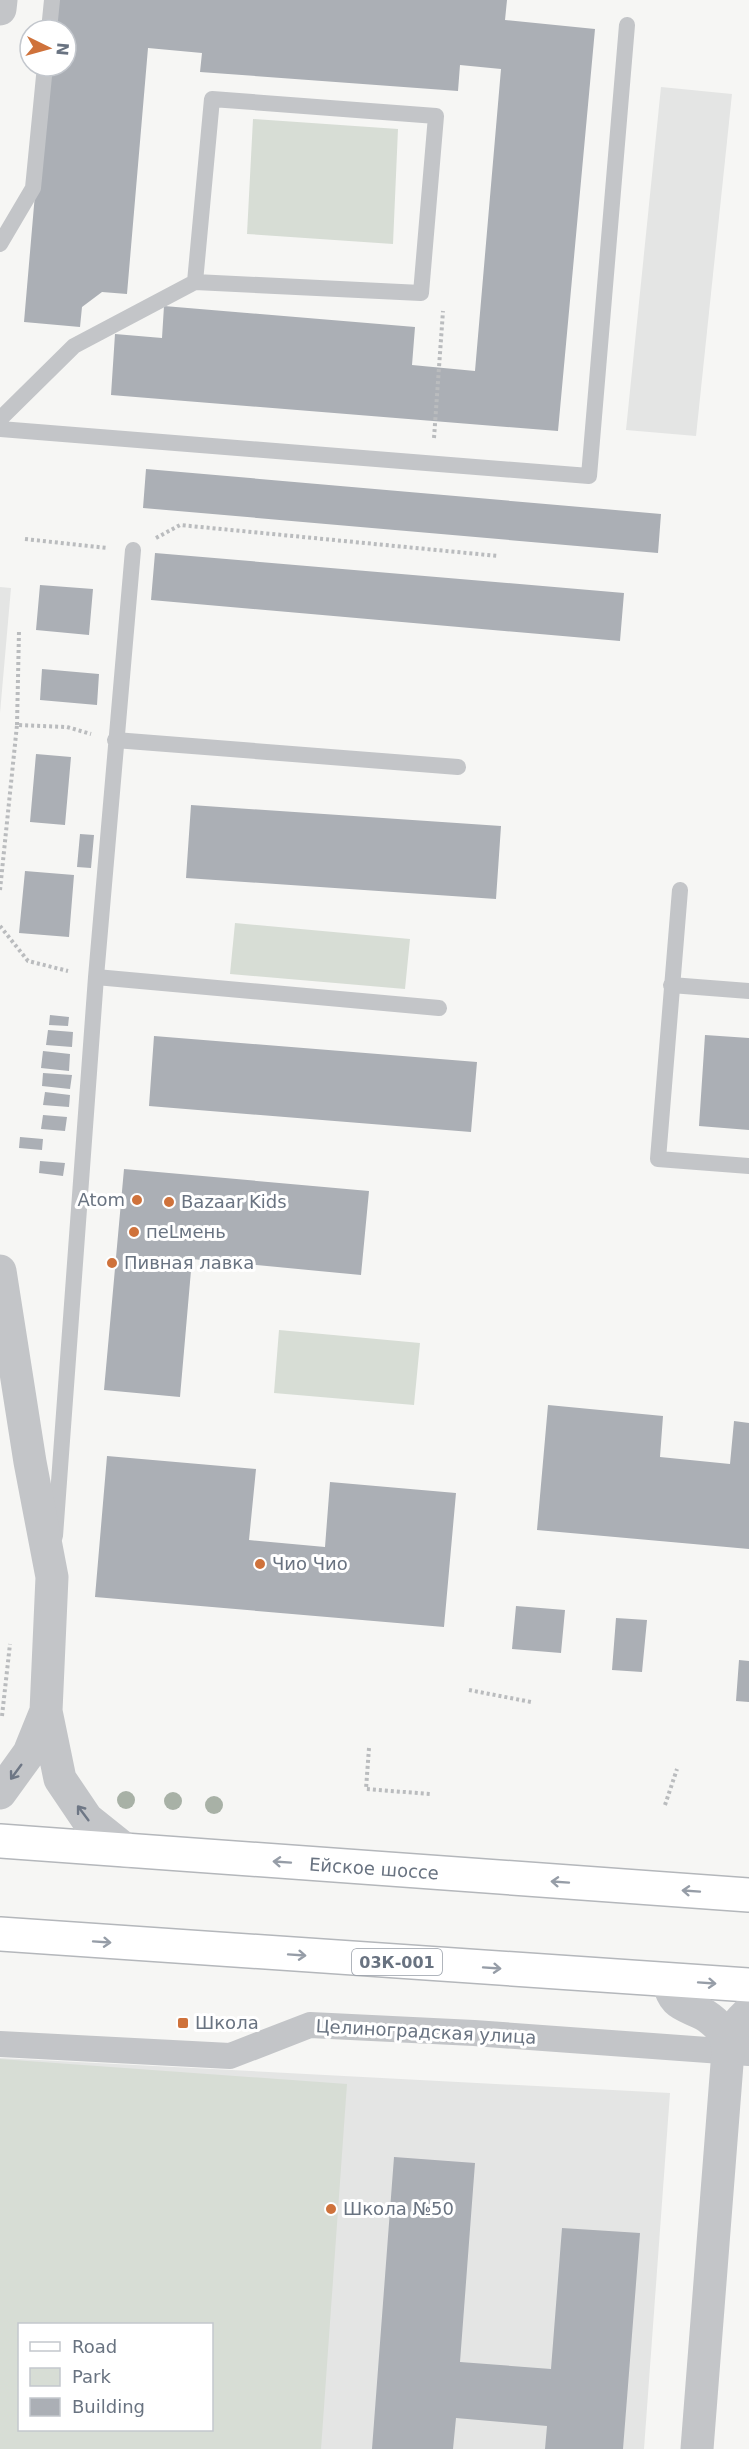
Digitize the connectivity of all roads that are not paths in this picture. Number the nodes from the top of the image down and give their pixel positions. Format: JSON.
{"nodes":[{"id":1,"x":1,"y":0,"type":"edge"},
{"id":2,"x":52,"y":0,"type":"edge"},
{"id":3,"x":0,"y":9,"type":"edge"},
{"id":4,"x":50,"y":18,"type":"edge"},
{"id":5,"x":627,"y":25,"type":"dead end"},
{"id":6,"x":44,"y":78,"type":"edge"},
{"id":7,"x":0,"y":244,"type":"edge"},
{"id":8,"x":195,"y":282,"type":"junction"},
{"id":9,"x":0,"y":419,"type":"edge"},
{"id":10,"x":0,"y":429,"type":"edge"},
{"id":11,"x":133,"y":550,"type":"road end"},
{"id":12,"x":115,"y":740,"type":"junction"},
{"id":13,"x":458,"y":767,"type":"dead end"},
{"id":14,"x":680,"y":890,"type":"dead end"},
{"id":15,"x":96,"y":977,"type":"junction"},
{"id":16,"x":671,"y":985,"type":"junction"},
{"id":17,"x":749,"y":991,"type":"edge"},
{"id":18,"x":439,"y":1008,"type":"dead end"},
{"id":19,"x":749,"y":1166,"type":"edge"},
{"id":20,"x":0,"y":1271,"type":"edge"},
{"id":21,"x":52,"y":1577,"type":"junction"},
{"id":22,"x":46,"y":1711,"type":"junction"},
{"id":23,"x":0,"y":1793,"type":"edge"},
{"id":24,"x":0,"y":1841,"type":"edge"},
{"id":25,"x":127,"y":1851,"type":"junction"},
{"id":26,"x":749,"y":1896,"type":"edge"},
{"id":27,"x":0,"y":1934,"type":"edge"},
{"id":28,"x":668,"y":1980,"type":"junction"},
{"id":29,"x":749,"y":1985,"type":"edge"},
{"id":30,"x":749,"y":2012,"type":"edge"},
{"id":31,"x":0,"y":2044,"type":"edge"},
{"id":32,"x":738,"y":2052,"type":"edge"},
{"id":33,"x":697,"y":2449,"type":"edge"}],
"edges":[{"from":1,"to":3,"type":"street"},
{"from":2,"to":4,"type":"lane"},
{"from":5,"to":10,"type":"lane"},
{"from":6,"to":7,"type":"lane"},
{"from":8,"to":8,"type":"lane"},
{"from":8,"to":9,"type":"lane"},
{"from":11,"to":12,"type":"lane"},
{"from":12,"to":13,"type":"lane"},
{"from":12,"to":15,"type":"lane"},
{"from":14,"to":16,"type":"lane"},
{"from":15,"to":18,"type":"lane"},
{"from":15,"to":21,"type":"lane"},
{"from":16,"to":17,"type":"lane"},
{"from":16,"to":19,"type":"lane"},
{"from":20,"to":21,"type":"street"},
{"from":21,"to":22,"type":"street"},
{"from":22,"to":23,"type":"street","one_way":true},
{"from":25,"to":22,"type":"street","one_way":true},
{"from":24,"to":25,"type":"main road","name":"Ейское шоссе"},
{"from":26,"to":25,"type":"main road","name":"Ейское шоссе","one_way":true},
{"from":27,"to":28,"type":"main road","number":"03К-001","one_way":true},
{"from":28,"to":29,"type":"main road","number":"03К-001","one_way":true},
{"from":28,"to":32,"type":"street"},
{"from":30,"to":32,"type":"street"},
{"from":31,"to":32,"type":"street","name":"Целиноградская улица"},
{"from":32,"to":33,"type":"street"}]}
